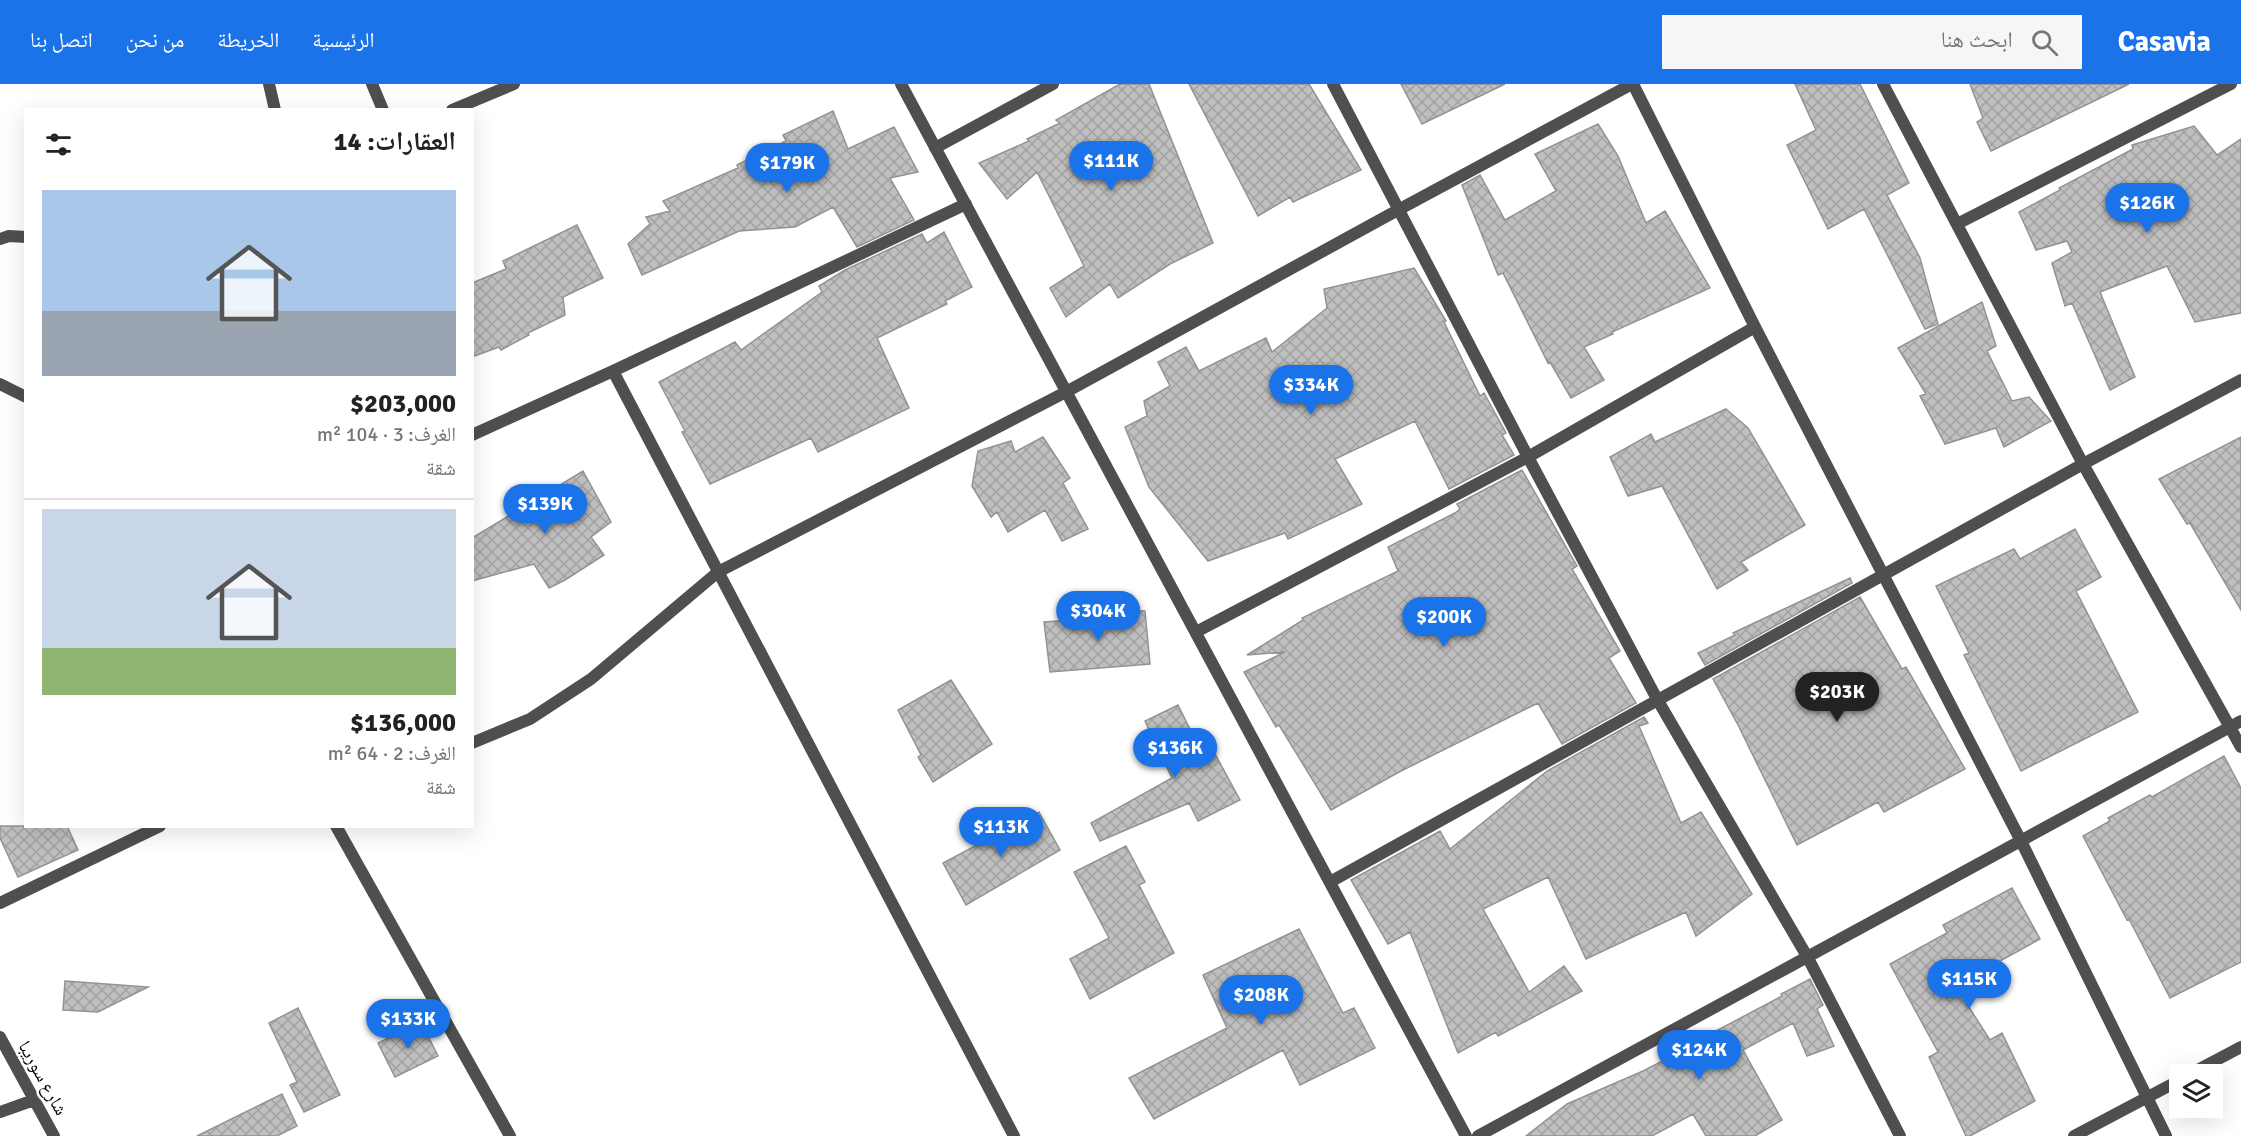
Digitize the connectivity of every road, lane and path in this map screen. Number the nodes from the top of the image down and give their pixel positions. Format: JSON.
{"nodes":[{"id":1,"x":269,"y":84,"type":"edge"},
{"id":2,"x":372,"y":84,"type":"edge"},
{"id":3,"x":514,"y":84,"type":"edge"},
{"id":4,"x":901,"y":84,"type":"edge"},
{"id":5,"x":1053,"y":84,"type":"edge"},
{"id":6,"x":1333,"y":84,"type":"edge"},
{"id":7,"x":1633,"y":84,"type":"edge"},
{"id":8,"x":1883,"y":84,"type":"edge"},
{"id":9,"x":2231,"y":84,"type":"edge"},
{"id":10,"x":275,"y":108,"type":"edge"},
{"id":11,"x":382,"y":108,"type":"edge"},
{"id":12,"x":457,"y":108,"type":"edge"},
{"id":13,"x":935,"y":148,"type":"junction"},
{"id":14,"x":966,"y":204,"type":"junction"},
{"id":15,"x":1398,"y":210,"type":"junction"},
{"id":16,"x":1957,"y":224,"type":"junction"},
{"id":17,"x":24,"y":237,"type":"edge"},
{"id":18,"x":0,"y":239,"type":"edge"},
{"id":19,"x":1755,"y":327,"type":"junction"},
{"id":20,"x":613,"y":371,"type":"junction"},
{"id":21,"x":2241,"y":380,"type":"edge"},
{"id":22,"x":0,"y":384,"type":"edge"},
{"id":23,"x":1066,"y":392,"type":"junction"},
{"id":24,"x":24,"y":396,"type":"edge"},
{"id":25,"x":474,"y":434,"type":"edge"},
{"id":26,"x":1527,"y":457,"type":"junction"},
{"id":27,"x":2083,"y":464,"type":"junction"},
{"id":28,"x":718,"y":572,"type":"junction"},
{"id":29,"x":1883,"y":577,"type":"junction"},
{"id":30,"x":1196,"y":632,"type":"junction"},
{"id":31,"x":1657,"y":699,"type":"junction"},
{"id":32,"x":2236,"y":724,"type":"edge"},
{"id":33,"x":474,"y":742,"type":"edge"},
{"id":34,"x":2241,"y":747,"type":"edge"},
{"id":35,"x":156,"y":828,"type":"edge"},
{"id":36,"x":337,"y":828,"type":"edge"},
{"id":37,"x":2021,"y":841,"type":"junction"},
{"id":38,"x":1330,"y":882,"type":"junction"},
{"id":39,"x":0,"y":903,"type":"edge"},
{"id":40,"x":1808,"y":958,"type":"junction"},
{"id":41,"x":0,"y":1036,"type":"edge"},
{"id":42,"x":2241,"y":1047,"type":"edge"},
{"id":43,"x":2209,"y":1064,"type":"edge"},
{"id":44,"x":2169,"y":1086,"type":"edge"},
{"id":45,"x":2146,"y":1098,"type":"junction"},
{"id":46,"x":34,"y":1100,"type":"junction"},
{"id":47,"x":0,"y":1112,"type":"edge"},
{"id":48,"x":54,"y":1136,"type":"edge"},
{"id":49,"x":510,"y":1136,"type":"edge"},
{"id":50,"x":1014,"y":1136,"type":"edge"},
{"id":51,"x":1467,"y":1136,"type":"edge"},
{"id":52,"x":1478,"y":1136,"type":"edge"},
{"id":53,"x":1900,"y":1136,"type":"edge"},
{"id":54,"x":2074,"y":1136,"type":"edge"},
{"id":55,"x":2166,"y":1136,"type":"edge"}],
"edges":[{"from":1,"to":10,"type":"street"},
{"from":2,"to":11,"type":"street"},
{"from":3,"to":12,"type":"street"},
{"from":4,"to":13,"type":"street"},
{"from":5,"to":13,"type":"street"},
{"from":6,"to":15,"type":"street"},
{"from":7,"to":15,"type":"street"},
{"from":7,"to":19,"type":"street"},
{"from":8,"to":16,"type":"street"},
{"from":9,"to":16,"type":"street"},
{"from":13,"to":14,"type":"street"},
{"from":14,"to":20,"type":"street"},
{"from":14,"to":23,"type":"street"},
{"from":15,"to":23,"type":"street"},
{"from":15,"to":26,"type":"street"},
{"from":16,"to":27,"type":"street"},
{"from":17,"to":18,"type":"street"},
{"from":19,"to":26,"type":"street"},
{"from":19,"to":29,"type":"street"},
{"from":20,"to":25,"type":"street"},
{"from":20,"to":28,"type":"street"},
{"from":21,"to":27,"type":"street"},
{"from":22,"to":24,"type":"street"},
{"from":23,"to":28,"type":"street"},
{"from":23,"to":30,"type":"street"},
{"from":26,"to":30,"type":"street"},
{"from":26,"to":31,"type":"street"},
{"from":27,"to":29,"type":"street"},
{"from":27,"to":32,"type":"street"},
{"from":28,"to":33,"type":"street"},
{"from":28,"to":50,"type":"street"},
{"from":29,"to":31,"type":"street"},
{"from":29,"to":37,"type":"street"},
{"from":30,"to":38,"type":"street"},
{"from":31,"to":38,"type":"street"},
{"from":31,"to":40,"type":"street"},
{"from":32,"to":34,"type":"street"},
{"from":32,"to":37,"type":"street"},
{"from":35,"to":39,"type":"street"},
{"from":36,"to":49,"type":"street"},
{"from":37,"to":40,"type":"street"},
{"from":37,"to":45,"type":"street"},
{"from":38,"to":51,"type":"street"},
{"from":40,"to":52,"type":"street"},
{"from":40,"to":53,"type":"street"},
{"from":41,"to":46,"type":"street","name":"شارع سوريبا"},
{"from":42,"to":43,"type":"street"},
{"from":44,"to":45,"type":"street"},
{"from":45,"to":54,"type":"street"},
{"from":45,"to":55,"type":"street"},
{"from":46,"to":47,"type":"street"},
{"from":46,"to":48,"type":"street","name":"شارع سوريبا"}]}
